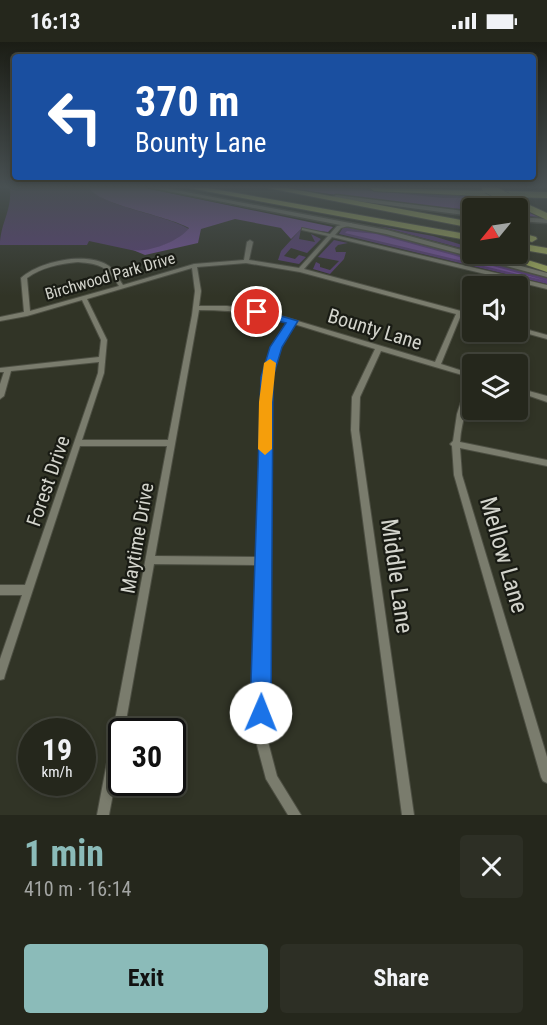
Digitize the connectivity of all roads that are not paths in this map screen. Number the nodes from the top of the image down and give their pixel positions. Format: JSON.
{"nodes":[{"id":1,"x":350,"y":224,"type":"joint"},
{"id":2,"x":385,"y":224,"type":"edge"},
{"id":3,"x":394,"y":224,"type":"edge"},
{"id":4,"x":304,"y":229,"type":"dead end"},
{"id":5,"x":331,"y":235,"type":"junction"},
{"id":6,"x":462,"y":236,"type":"edge"},
{"id":7,"x":528,"y":238,"type":"edge"},
{"id":8,"x":250,"y":242,"type":"dead end"},
{"id":9,"x":547,"y":242,"type":"edge"},
{"id":10,"x":462,"y":243,"type":"edge"},
{"id":11,"x":528,"y":248,"type":"edge"},
{"id":12,"x":462,"y":249,"type":"edge"},
{"id":13,"x":547,"y":251,"type":"edge"},
{"id":14,"x":246,"y":261,"type":"junction"},
{"id":15,"x":522,"y":264,"type":"edge"},
{"id":16,"x":194,"y":266,"type":"junction"},
{"id":17,"x":300,"y":270,"type":"junction"},
{"id":18,"x":547,"y":272,"type":"edge"},
{"id":19,"x":122,"y":286,"type":"junction"},
{"id":20,"x":547,"y":287,"type":"edge"},
{"id":21,"x":84,"y":298,"type":"junction"},
{"id":22,"x":196,"y":308,"type":"junction"},
{"id":23,"x":459,"y":313,"type":"junction"},
{"id":24,"x":27,"y":314,"type":"junction"},
{"id":25,"x":462,"y":314,"type":"edge"},
{"id":26,"x":0,"y":319,"type":"edge"},
{"id":27,"x":293,"y":321,"type":"junction"},
{"id":28,"x":528,"y":332,"type":"edge"},
{"id":29,"x":547,"y":337,"type":"edge"},
{"id":30,"x":379,"y":348,"type":"junction"},
{"id":31,"x":104,"y":359,"type":"junction"},
{"id":32,"x":437,"y":365,"type":"junction"},
{"id":33,"x":4,"y":369,"type":"edge"},
{"id":34,"x":462,"y":374,"type":"edge"},
{"id":35,"x":528,"y":393,"type":"edge"},
{"id":36,"x":0,"y":396,"type":"edge"},
{"id":37,"x":547,"y":399,"type":"edge"},
{"id":38,"x":462,"y":408,"type":"edge"},
{"id":39,"x":79,"y":443,"type":"junction"},
{"id":40,"x":172,"y":443,"type":"junction"},
{"id":41,"x":454,"y":444,"type":"junction"},
{"id":42,"x":547,"y":463,"type":"edge"},
{"id":43,"x":151,"y":560,"type":"junction"},
{"id":44,"x":262,"y":561,"type":"junction"},
{"id":45,"x":0,"y":590,"type":"edge"},
{"id":46,"x":28,"y":590,"type":"junction"},
{"id":47,"x":0,"y":675,"type":"edge"},
{"id":48,"x":547,"y":777,"type":"edge"},
{"id":49,"x":103,"y":815,"type":"edge"},
{"id":50,"x":295,"y":815,"type":"edge"},
{"id":51,"x":408,"y":815,"type":"edge"}],
"edges":[{"from":1,"to":5,"type":"street"},
{"from":1,"to":12,"type":"main road"},
{"from":2,"to":10,"type":"highway"},
{"from":3,"to":6,"type":"highway"},
{"from":4,"to":5,"type":"street"},
{"from":5,"to":17,"type":"street"},
{"from":5,"to":20,"type":"street"},
{"from":7,"to":9,"type":"highway"},
{"from":8,"to":14,"type":"street"},
{"from":11,"to":13,"type":"highway"},
{"from":14,"to":16,"type":"street","name":"Birchwood Park Drive"},
{"from":14,"to":17,"type":"street","name":"Birchwood Park Drive"},
{"from":15,"to":18,"type":"highway"},
{"from":16,"to":19,"type":"street","name":"Birchwood Park Drive"},
{"from":16,"to":22,"type":"street","name":"Maytime Drive"},
{"from":17,"to":23,"type":"street","name":"Birchwood Park Drive"},
{"from":19,"to":21,"type":"street","name":"Birchwood Park Drive"},
{"from":19,"to":24,"type":"street"},
{"from":21,"to":24,"type":"street","name":"Birchwood Park Drive"},
{"from":21,"to":31,"type":"street","name":"Forest Drive"},
{"from":22,"to":27,"type":"street","name":"Bounty Lane"},
{"from":22,"to":40,"type":"street","name":"Maytime Drive"},
{"from":23,"to":25,"type":"street","name":"Birchwood Park Drive"},
{"from":23,"to":32,"type":"street"},
{"from":24,"to":26,"type":"street","name":"Birchwood Park Drive"},
{"from":27,"to":30,"type":"street","name":"Bounty Lane"},
{"from":27,"to":44,"type":"street"},
{"from":28,"to":29,"type":"street"},
{"from":30,"to":32,"type":"street","name":"Bounty Lane"},
{"from":30,"to":51,"type":"street","name":"Middle Lane"},
{"from":31,"to":33,"type":"street"},
{"from":31,"to":39,"type":"street","name":"Forest Drive"},
{"from":32,"to":34,"type":"street","name":"Bounty Lane"},
{"from":33,"to":36,"type":"street"},
{"from":35,"to":37,"type":"street"},
{"from":38,"to":41,"type":"street","name":"Mellow Lane"},
{"from":39,"to":40,"type":"street"},
{"from":39,"to":46,"type":"street","name":"Forest Drive"},
{"from":40,"to":43,"type":"street","name":"Maytime Drive"},
{"from":41,"to":42,"type":"street"},
{"from":41,"to":48,"type":"street","name":"Mellow Lane"},
{"from":43,"to":44,"type":"street"},
{"from":43,"to":49,"type":"street","name":"Maytime Drive"},
{"from":44,"to":50,"type":"street"},
{"from":45,"to":46,"type":"street"},
{"from":46,"to":47,"type":"street","name":"Forest Drive"}]}
